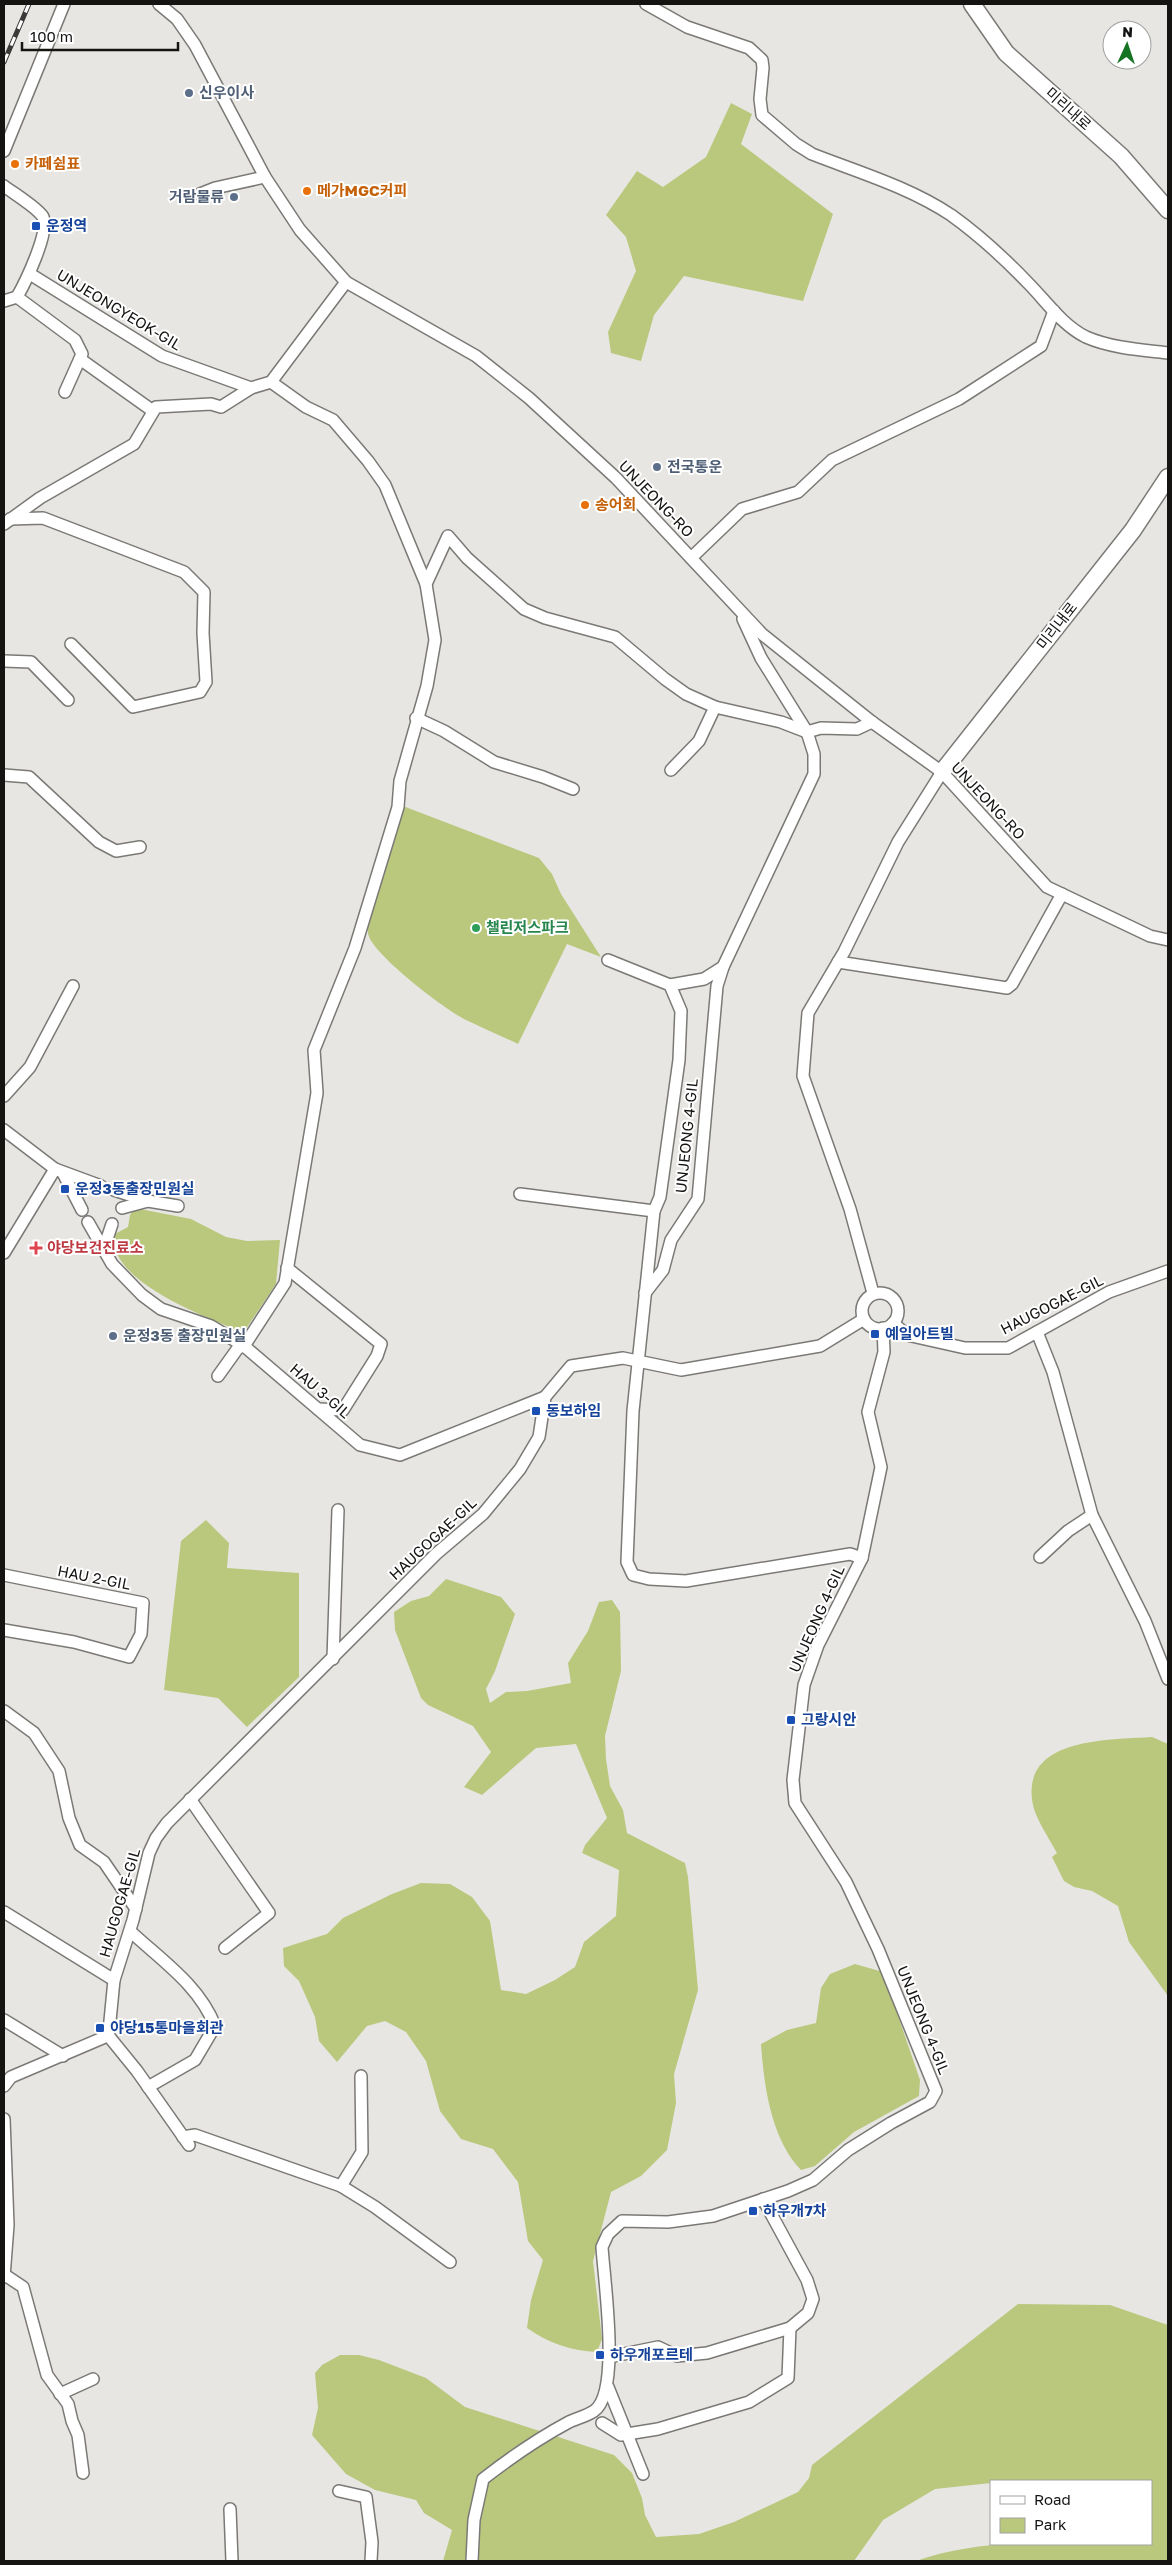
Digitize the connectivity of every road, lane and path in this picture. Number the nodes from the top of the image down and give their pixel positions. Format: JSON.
{"nodes":[{"id":1,"x":64,"y":4,"type":"edge"},
{"id":2,"x":159,"y":4,"type":"edge"},
{"id":3,"x":646,"y":4,"type":"edge"},
{"id":4,"x":972,"y":4,"type":"edge"},
{"id":5,"x":4,"y":151,"type":"edge"},
{"id":6,"x":265,"y":177,"type":"junction"},
{"id":7,"x":4,"y":186,"type":"edge"},
{"id":8,"x":200,"y":194,"type":"dead end"},
{"id":9,"x":1168,"y":210,"type":"edge"},
{"id":10,"x":30,"y":274,"type":"junction"},
{"id":11,"x":346,"y":282,"type":"junction"},
{"id":12,"x":17,"y":297,"type":"junction"},
{"id":13,"x":4,"y":301,"type":"edge"},
{"id":14,"x":1054,"y":312,"type":"junction"},
{"id":15,"x":1168,"y":353,"type":"edge"},
{"id":16,"x":80,"y":359,"type":"junction"},
{"id":17,"x":271,"y":382,"type":"junction"},
{"id":18,"x":251,"y":388,"type":"junction"},
{"id":19,"x":64,"y":392,"type":"dead end"},
{"id":20,"x":154,"y":411,"type":"junction"},
{"id":21,"x":1168,"y":477,"type":"edge"},
{"id":22,"x":7,"y":521,"type":"edge"},
{"id":23,"x":691,"y":558,"type":"junction"},
{"id":24,"x":426,"y":584,"type":"junction"},
{"id":25,"x":738,"y":609,"type":"junction"},
{"id":26,"x":71,"y":644,"type":"dead end"},
{"id":27,"x":4,"y":661,"type":"edge"},
{"id":28,"x":68,"y":700,"type":"dead end"},
{"id":29,"x":715,"y":707,"type":"junction"},
{"id":30,"x":417,"y":718,"type":"junction"},
{"id":31,"x":872,"y":722,"type":"junction"},
{"id":32,"x":807,"y":732,"type":"junction"},
{"id":33,"x":671,"y":770,"type":"dead end"},
{"id":34,"x":942,"y":772,"type":"junction"},
{"id":35,"x":4,"y":776,"type":"edge"},
{"id":36,"x":573,"y":789,"type":"dead end"},
{"id":37,"x":140,"y":847,"type":"dead end"},
{"id":38,"x":1062,"y":894,"type":"junction"},
{"id":39,"x":1168,"y":940,"type":"edge"},
{"id":40,"x":608,"y":960,"type":"dead end"},
{"id":41,"x":838,"y":962,"type":"junction"},
{"id":42,"x":723,"y":967,"type":"junction"},
{"id":43,"x":670,"y":985,"type":"junction"},
{"id":44,"x":73,"y":986,"type":"dead end"},
{"id":45,"x":4,"y":1096,"type":"edge"},
{"id":46,"x":4,"y":1130,"type":"edge"},
{"id":47,"x":59,"y":1171,"type":"junction"},
{"id":48,"x":101,"y":1186,"type":"dead end"},
{"id":49,"x":114,"y":1190,"type":"dead end"},
{"id":50,"x":520,"y":1194,"type":"dead end"},
{"id":51,"x":148,"y":1201,"type":"junction"},
{"id":52,"x":178,"y":1206,"type":"dead end"},
{"id":53,"x":122,"y":1208,"type":"dead end"},
{"id":54,"x":82,"y":1210,"type":"dead end"},
{"id":55,"x":654,"y":1212,"type":"junction"},
{"id":56,"x":88,"y":1222,"type":"dead end"},
{"id":57,"x":112,"y":1224,"type":"dead end"},
{"id":58,"x":104,"y":1248,"type":"junction"},
{"id":59,"x":4,"y":1253,"type":"edge"},
{"id":60,"x":287,"y":1268,"type":"junction"},
{"id":61,"x":1168,"y":1271,"type":"edge"},
{"id":62,"x":873,"y":1294,"type":"junction"},
{"id":63,"x":644,"y":1295,"type":"junction"},
{"id":64,"x":864,"y":1319,"type":"junction"},
{"id":65,"x":888,"y":1326,"type":"junction"},
{"id":66,"x":1037,"y":1332,"type":"junction"},
{"id":67,"x":244,"y":1346,"type":"junction"},
{"id":68,"x":637,"y":1361,"type":"junction"},
{"id":69,"x":218,"y":1376,"type":"dead end"},
{"id":70,"x":545,"y":1397,"type":"junction"},
{"id":71,"x":318,"y":1409,"type":"junction"},
{"id":72,"x":338,"y":1510,"type":"dead end"},
{"id":73,"x":1092,"y":1516,"type":"junction"},
{"id":74,"x":1040,"y":1557,"type":"dead end"},
{"id":75,"x":862,"y":1558,"type":"junction"},
{"id":76,"x":4,"y":1575,"type":"edge"},
{"id":77,"x":4,"y":1630,"type":"edge"},
{"id":78,"x":333,"y":1659,"type":"junction"},
{"id":79,"x":1168,"y":1679,"type":"edge"},
{"id":80,"x":4,"y":1711,"type":"edge"},
{"id":81,"x":190,"y":1799,"type":"junction"},
{"id":82,"x":136,"y":1909,"type":"junction"},
{"id":83,"x":4,"y":1912,"type":"edge"},
{"id":84,"x":130,"y":1931,"type":"junction"},
{"id":85,"x":225,"y":1948,"type":"dead end"},
{"id":86,"x":114,"y":1980,"type":"junction"},
{"id":87,"x":4,"y":2020,"type":"edge"},
{"id":88,"x":107,"y":2034,"type":"junction"},
{"id":89,"x":62,"y":2056,"type":"junction"},
{"id":90,"x":361,"y":2076,"type":"dead end"},
{"id":91,"x":4,"y":2086,"type":"edge"},
{"id":92,"x":148,"y":2087,"type":"junction"},
{"id":93,"x":4,"y":2119,"type":"edge"},
{"id":94,"x":341,"y":2186,"type":"junction"},
{"id":95,"x":763,"y":2199,"type":"junction"},
{"id":96,"x":450,"y":2262,"type":"dead end"},
{"id":97,"x":4,"y":2276,"type":"edge"},
{"id":98,"x":790,"y":2328,"type":"junction"},
{"id":99,"x":609,"y":2357,"type":"junction"},
{"id":100,"x":93,"y":2379,"type":"dead end"},
{"id":101,"x":608,"y":2387,"type":"junction"},
{"id":102,"x":60,"y":2394,"type":"junction"},
{"id":103,"x":602,"y":2423,"type":"dead end"},
{"id":104,"x":626,"y":2434,"type":"junction"},
{"id":105,"x":83,"y":2473,"type":"dead end"},
{"id":106,"x":643,"y":2474,"type":"dead end"},
{"id":107,"x":339,"y":2490,"type":"dead end"},
{"id":108,"x":230,"y":2509,"type":"dead end"},
{"id":109,"x":232,"y":2561,"type":"edge"},
{"id":110,"x":371,"y":2561,"type":"edge"},
{"id":111,"x":472,"y":2561,"type":"edge"}],
"edges":[{"from":1,"to":5,"type":"street"},
{"from":2,"to":6,"type":"street","name":"UNJEONG-RO"},
{"from":3,"to":14,"type":"street"},
{"from":4,"to":9,"type":"street","name":"미리내로"},
{"from":6,"to":8,"type":"street"},
{"from":6,"to":11,"type":"street","name":"UNJEONG-RO"},
{"from":7,"to":10,"type":"street"},
{"from":10,"to":12,"type":"street"},
{"from":10,"to":18,"type":"street","name":"UNJEONGYEOK-GIL"},
{"from":11,"to":17,"type":"street"},
{"from":11,"to":23,"type":"street","name":"UNJEONG-RO"},
{"from":12,"to":13,"type":"street"},
{"from":12,"to":16,"type":"street"},
{"from":14,"to":15,"type":"street"},
{"from":14,"to":23,"type":"street"},
{"from":16,"to":19,"type":"street"},
{"from":16,"to":20,"type":"street"},
{"from":17,"to":18,"type":"street"},
{"from":17,"to":24,"type":"street"},
{"from":18,"to":20,"type":"street"},
{"from":20,"to":22,"type":"street"},
{"from":21,"to":34,"type":"street","name":"미리내로"},
{"from":22,"to":26,"type":"street"},
{"from":23,"to":25,"type":"street","name":"UNJEONG-RO"},
{"from":24,"to":29,"type":"street"},
{"from":24,"to":30,"type":"street"},
{"from":25,"to":31,"type":"street","name":"UNJEONG-RO"},
{"from":25,"to":32,"type":"street","name":"UNJEONG 4-GIL"},
{"from":27,"to":28,"type":"street"},
{"from":29,"to":32,"type":"street"},
{"from":29,"to":33,"type":"street"},
{"from":30,"to":36,"type":"street"},
{"from":30,"to":60,"type":"street"},
{"from":31,"to":32,"type":"street"},
{"from":31,"to":34,"type":"street","name":"UNJEONG-RO"},
{"from":32,"to":42,"type":"street","name":"UNJEONG 4-GIL"},
{"from":34,"to":38,"type":"street","name":"UNJEONG-RO"},
{"from":34,"to":41,"type":"street"},
{"from":35,"to":37,"type":"street"},
{"from":38,"to":39,"type":"street","name":"UNJEONG-RO"},
{"from":38,"to":41,"type":"street"},
{"from":40,"to":43,"type":"street"},
{"from":41,"to":62,"type":"street"},
{"from":42,"to":43,"type":"street"},
{"from":42,"to":63,"type":"street","name":"UNJEONG 4-GIL"},
{"from":43,"to":55,"type":"street","name":"UNJEONG 4-GIL"},
{"from":44,"to":45,"type":"street"},
{"from":46,"to":47,"type":"street"},
{"from":47,"to":48,"type":"street"},
{"from":47,"to":54,"type":"street"},
{"from":47,"to":59,"type":"street"},
{"from":49,"to":51,"type":"street"},
{"from":50,"to":55,"type":"street"},
{"from":51,"to":52,"type":"street"},
{"from":51,"to":53,"type":"street"},
{"from":55,"to":63,"type":"street","name":"UNJEONG 4-GIL"},
{"from":56,"to":58,"type":"street","name":"HAU 3-GIL"},
{"from":57,"to":58,"type":"street"},
{"from":58,"to":67,"type":"street","name":"HAU 3-GIL"},
{"from":60,"to":67,"type":"street"},
{"from":60,"to":71,"type":"street"},
{"from":61,"to":66,"type":"street","name":"HAUGOGAE-GIL"},
{"from":62,"to":64,"type":"street"},
{"from":62,"to":65,"type":"street"},
{"from":63,"to":68,"type":"street","name":"UNJEONG 4-GIL"},
{"from":64,"to":65,"type":"street","name":"HAUGOGAE-GIL"},
{"from":64,"to":68,"type":"street"},
{"from":65,"to":66,"type":"street","name":"HAUGOGAE-GIL"},
{"from":65,"to":75,"type":"street","name":"UNJEONG 4-GIL"},
{"from":66,"to":73,"type":"street"},
{"from":67,"to":69,"type":"street"},
{"from":67,"to":71,"type":"street","name":"HAU 3-GIL"},
{"from":68,"to":70,"type":"street"},
{"from":68,"to":75,"type":"street","name":"UNJEONG 4-GIL"},
{"from":70,"to":71,"type":"street","name":"HAU 3-GIL"},
{"from":70,"to":78,"type":"street","name":"HAUGOGAE-GIL"},
{"from":72,"to":78,"type":"street"},
{"from":73,"to":74,"type":"street"},
{"from":73,"to":79,"type":"street"},
{"from":75,"to":95,"type":"street","name":"UNJEONG 4-GIL"},
{"from":76,"to":77,"type":"street","name":"HAU 2-GIL"},
{"from":78,"to":81,"type":"street","name":"HAUGOGAE-GIL"},
{"from":80,"to":82,"type":"street"},
{"from":81,"to":82,"type":"street","name":"HAUGOGAE-GIL"},
{"from":81,"to":85,"type":"street"},
{"from":82,"to":84,"type":"street","name":"HAUGOGAE-GIL"},
{"from":83,"to":86,"type":"street","name":"HAUGOGAE-GIL"},
{"from":84,"to":86,"type":"street","name":"HAUGOGAE-GIL"},
{"from":84,"to":92,"type":"street"},
{"from":86,"to":88,"type":"street","name":"HAUGOGAE-GIL"},
{"from":87,"to":89,"type":"street"},
{"from":88,"to":89,"type":"street"},
{"from":88,"to":92,"type":"street"},
{"from":89,"to":91,"type":"street"},
{"from":90,"to":94,"type":"street"},
{"from":92,"to":94,"type":"street"},
{"from":93,"to":97,"type":"street"},
{"from":94,"to":96,"type":"street"},
{"from":95,"to":98,"type":"street"},
{"from":95,"to":99,"type":"street","name":"UNJEONG 4-GIL"},
{"from":97,"to":102,"type":"street"},
{"from":98,"to":99,"type":"street"},
{"from":98,"to":104,"type":"street"},
{"from":99,"to":101,"type":"street","name":"UNJEONG 4-GIL"},
{"from":100,"to":102,"type":"street"},
{"from":101,"to":104,"type":"street","name":"UNJEONG 4-GIL"},
{"from":101,"to":111,"type":"street"},
{"from":102,"to":105,"type":"street"},
{"from":103,"to":104,"type":"street"},
{"from":104,"to":106,"type":"street","name":"UNJEONG 4-GIL"},
{"from":107,"to":110,"type":"street"},
{"from":108,"to":109,"type":"street"}]}
